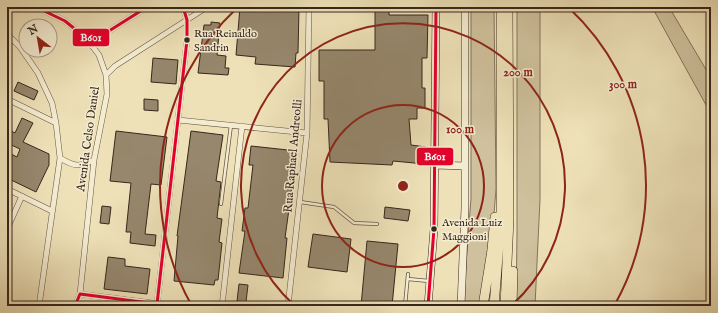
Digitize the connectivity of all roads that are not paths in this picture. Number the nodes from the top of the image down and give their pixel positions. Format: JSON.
{"nodes":[{"id":1,"x":36,"y":7,"type":"edge"},
{"id":2,"x":147,"y":7,"type":"edge"},
{"id":3,"x":183,"y":7,"type":"edge"},
{"id":4,"x":207,"y":7,"type":"edge"},
{"id":5,"x":309,"y":7,"type":"edge"},
{"id":6,"x":436,"y":7,"type":"edge"},
{"id":7,"x":465,"y":7,"type":"edge"},
{"id":8,"x":498,"y":7,"type":"edge"},
{"id":9,"x":502,"y":7,"type":"edge"},
{"id":10,"x":508,"y":7,"type":"edge"},
{"id":11,"x":187,"y":20,"type":"junction"},
{"id":12,"x":8,"y":38,"type":"edge"},
{"id":13,"x":86,"y":38,"type":"junction"},
{"id":14,"x":7,"y":54,"type":"edge"},
{"id":15,"x":7,"y":60,"type":"edge"},
{"id":16,"x":106,"y":75,"type":"junction"},
{"id":17,"x":501,"y":90,"type":"junction"},
{"id":18,"x":7,"y":99,"type":"edge"},
{"id":19,"x":178,"y":120,"type":"junction"},
{"id":20,"x":56,"y":123,"type":"junction"},
{"id":21,"x":231,"y":125,"type":"junction"},
{"id":22,"x":242,"y":126,"type":"junction"},
{"id":23,"x":307,"y":133,"type":"junction"},
{"id":24,"x":502,"y":150,"type":"junction"},
{"id":25,"x":60,"y":158,"type":"junction"},
{"id":26,"x":94,"y":160,"type":"junction"},
{"id":27,"x":435,"y":164,"type":"junction"},
{"id":28,"x":465,"y":166,"type":"junction"},
{"id":29,"x":509,"y":177,"type":"junction"},
{"id":30,"x":7,"y":189,"type":"edge"},
{"id":31,"x":22,"y":196,"type":"junction"},
{"id":32,"x":300,"y":202,"type":"junction"},
{"id":33,"x":222,"y":204,"type":"dead end"},
{"id":34,"x":52,"y":211,"type":"junction"},
{"id":35,"x":377,"y":224,"type":"dead end"},
{"id":36,"x":7,"y":229,"type":"edge"},
{"id":37,"x":408,"y":274,"type":"dead end"},
{"id":38,"x":408,"y":279,"type":"junction"},
{"id":39,"x":431,"y":282,"type":"junction"},
{"id":40,"x":80,"y":294,"type":"junction"},
{"id":41,"x":157,"y":304,"type":"junction"},
{"id":42,"x":39,"y":306,"type":"edge"},
{"id":43,"x":75,"y":306,"type":"edge"},
{"id":44,"x":176,"y":306,"type":"edge"},
{"id":45,"x":222,"y":306,"type":"edge"},
{"id":46,"x":288,"y":306,"type":"edge"},
{"id":47,"x":405,"y":306,"type":"edge"},
{"id":48,"x":428,"y":306,"type":"edge"},
{"id":49,"x":461,"y":306,"type":"edge"},
{"id":50,"x":483,"y":306,"type":"edge"},
{"id":51,"x":494,"y":306,"type":"edge"},
{"id":52,"x":505,"y":306,"type":"edge"},
{"id":53,"x":512,"y":306,"type":"edge"}],
"edges":[{"from":1,"to":13,"type":"street","name":"Avenida Celso Daniel"},
{"from":2,"to":13,"type":"street"},
{"from":3,"to":11,"type":"street"},
{"from":4,"to":11,"type":"street"},
{"from":5,"to":23,"type":"street","name":"Rua Raphael Andreolli"},
{"from":6,"to":27,"type":"street"},
{"from":7,"to":28,"type":"street"},
{"from":8,"to":17,"type":"highway"},
{"from":9,"to":17,"type":"highway"},
{"from":10,"to":29,"type":"highway"},
{"from":11,"to":16,"type":"street"},
{"from":11,"to":19,"type":"street"},
{"from":12,"to":20,"type":"street","name":"Avenida Celso Daniel"},
{"from":13,"to":16,"type":"street","name":"Avenida Celso Daniel"},
{"from":14,"to":15,"type":"lane"},
{"from":16,"to":26,"type":"street","name":"Avenida Celso Daniel"},
{"from":17,"to":24,"type":"highway"},
{"from":18,"to":20,"type":"street"},
{"from":19,"to":21,"type":"street"},
{"from":19,"to":41,"type":"street"},
{"from":20,"to":25,"type":"street","name":"Avenida Celso Daniel"},
{"from":21,"to":22,"type":"street"},
{"from":21,"to":33,"type":"lane"},
{"from":22,"to":23,"type":"street"},
{"from":22,"to":45,"type":"street"},
{"from":23,"to":32,"type":"street","name":"Rua Raphael Andreolli"},
{"from":24,"to":50,"type":"highway"},
{"from":24,"to":51,"type":"highway"},
{"from":25,"to":26,"type":"street"},
{"from":25,"to":34,"type":"street","name":"Avenida Celso Daniel"},
{"from":26,"to":40,"type":"street","name":"Avenida Celso Daniel"},
{"from":27,"to":28,"type":"street"},
{"from":27,"to":39,"type":"street"},
{"from":28,"to":49,"type":"street"},
{"from":29,"to":52,"type":"highway"},
{"from":29,"to":53,"type":"highway"},
{"from":30,"to":31,"type":"street"},
{"from":31,"to":34,"type":"street"},
{"from":31,"to":36,"type":"street"},
{"from":32,"to":35,"type":"lane"},
{"from":32,"to":46,"type":"street","name":"Rua Raphael Andreolli"},
{"from":34,"to":42,"type":"street","name":"Avenida Celso Daniel"},
{"from":37,"to":38,"type":"lane"},
{"from":38,"to":39,"type":"lane"},
{"from":38,"to":47,"type":"lane"},
{"from":39,"to":48,"type":"street"},
{"from":40,"to":41,"type":"street"},
{"from":40,"to":43,"type":"street","name":"Avenida Celso Daniel"},
{"from":41,"to":44,"type":"street"}]}
